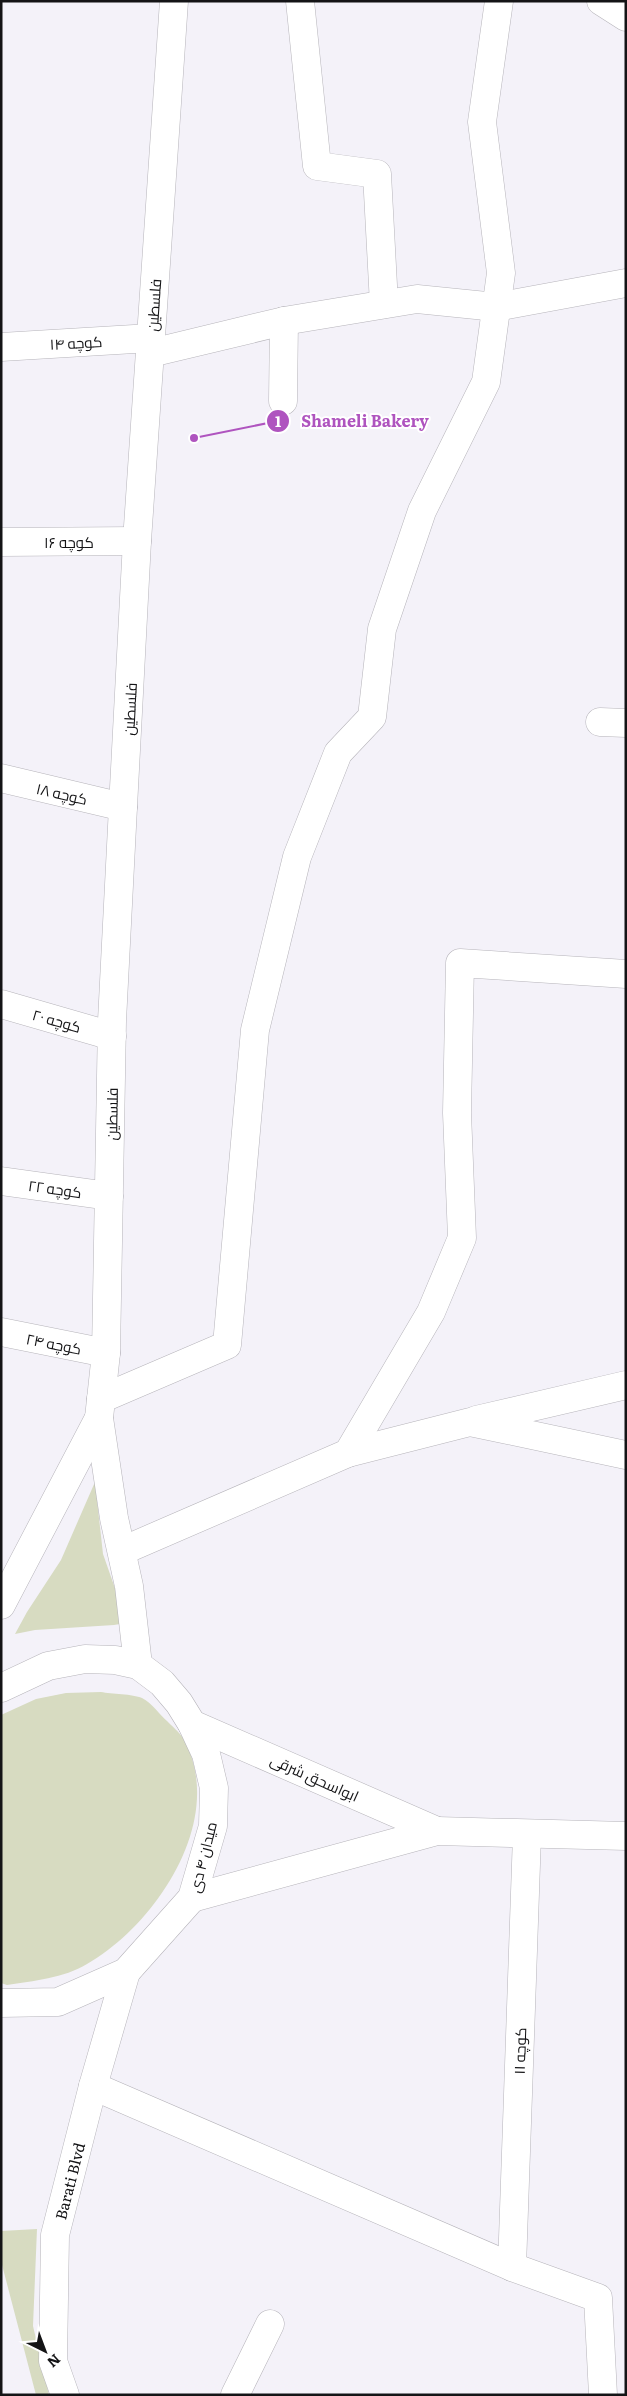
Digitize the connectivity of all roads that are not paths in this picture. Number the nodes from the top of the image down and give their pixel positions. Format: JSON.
{"nodes":[{"id":1,"x":174,"y":1,"type":"edge"},
{"id":2,"x":300,"y":1,"type":"edge"},
{"id":3,"x":499,"y":1,"type":"edge"},
{"id":4,"x":601,"y":1,"type":"edge"},
{"id":5,"x":626,"y":17,"type":"edge"},
{"id":6,"x":626,"y":283,"type":"edge"},
{"id":7,"x":384,"y":304,"type":"junction"},
{"id":8,"x":496,"y":307,"type":"junction"},
{"id":9,"x":284,"y":321,"type":"junction"},
{"id":10,"x":151,"y":346,"type":"junction"},
{"id":11,"x":1,"y":347,"type":"edge"},
{"id":12,"x":283,"y":402,"type":"dead end"},
{"id":13,"x":138,"y":541,"type":"junction"},
{"id":14,"x":1,"y":542,"type":"edge"},
{"id":15,"x":1,"y":778,"type":"edge"},
{"id":16,"x":123,"y":807,"type":"junction"},
{"id":17,"x":626,"y":974,"type":"edge"},
{"id":18,"x":1,"y":1004,"type":"edge"},
{"id":19,"x":112,"y":1036,"type":"junction"},
{"id":20,"x":1,"y":1181,"type":"edge"},
{"id":21,"x":109,"y":1196,"type":"junction"},
{"id":22,"x":1,"y":1332,"type":"edge"},
{"id":23,"x":106,"y":1353,"type":"junction"},
{"id":24,"x":626,"y":1385,"type":"edge"},
{"id":25,"x":100,"y":1408,"type":"junction"},
{"id":26,"x":470,"y":1422,"type":"junction"},
{"id":27,"x":348,"y":1453,"type":"junction"},
{"id":28,"x":626,"y":1456,"type":"edge"},
{"id":29,"x":122,"y":1551,"type":"junction"},
{"id":30,"x":1,"y":1605,"type":"edge"},
{"id":31,"x":138,"y":1665,"type":"junction"},
{"id":32,"x":1,"y":1688,"type":"edge"},
{"id":33,"x":192,"y":1724,"type":"junction"},
{"id":34,"x":437,"y":1831,"type":"junction"},
{"id":35,"x":527,"y":1835,"type":"junction"},
{"id":36,"x":626,"y":1836,"type":"edge"},
{"id":37,"x":192,"y":1898,"type":"junction"},
{"id":38,"x":126,"y":1972,"type":"junction"},
{"id":39,"x":1,"y":2003,"type":"edge"},
{"id":40,"x":93,"y":2086,"type":"junction"},
{"id":41,"x":512,"y":2267,"type":"junction"},
{"id":42,"x":270,"y":2324,"type":"dead end"},
{"id":43,"x":65,"y":2395,"type":"edge"},
{"id":44,"x":235,"y":2395,"type":"edge"},
{"id":45,"x":603,"y":2395,"type":"edge"}],
"edges":[{"from":1,"to":10,"type":"street","name":"فلسطین"},
{"from":2,"to":7,"type":"street"},
{"from":3,"to":8,"type":"street"},
{"from":4,"to":5,"type":"street"},
{"from":6,"to":8,"type":"street","name":"کوچه ۱۴"},
{"from":7,"to":8,"type":"street","name":"کوچه ۱۴"},
{"from":7,"to":9,"type":"street","name":"کوچه ۱۴"},
{"from":8,"to":25,"type":"street"},
{"from":9,"to":10,"type":"street","name":"کوچه ۱۴"},
{"from":9,"to":12,"type":"street"},
{"from":10,"to":11,"type":"street","name":"کوچه ۱۴"},
{"from":10,"to":13,"type":"street","name":"فلسطین"},
{"from":13,"to":14,"type":"street","name":"کوچه ۱۶"},
{"from":13,"to":16,"type":"street","name":"فلسطین"},
{"from":15,"to":16,"type":"street","name":"کوچه ۱۸"},
{"from":16,"to":19,"type":"street","name":"فلسطین"},
{"from":17,"to":27,"type":"street"},
{"from":18,"to":19,"type":"street","name":"کوچه ۲۰"},
{"from":19,"to":21,"type":"street","name":"فلسطین"},
{"from":20,"to":21,"type":"street","name":"کوچه ۲۲"},
{"from":21,"to":23,"type":"street","name":"فلسطین"},
{"from":22,"to":23,"type":"street","name":"کوچه ۲۴"},
{"from":23,"to":25,"type":"street","name":"فلسطین"},
{"from":24,"to":26,"type":"street"},
{"from":25,"to":29,"type":"street"},
{"from":25,"to":30,"type":"street"},
{"from":26,"to":27,"type":"street"},
{"from":26,"to":28,"type":"street"},
{"from":27,"to":29,"type":"street"},
{"from":29,"to":31,"type":"street"},
{"from":31,"to":32,"type":"street","name":"میدان ۴ دی"},
{"from":31,"to":33,"type":"street","name":"میدان ۴ دی"},
{"from":33,"to":34,"type":"street","name":"ابواسحق شرقی"},
{"from":33,"to":37,"type":"street","name":"میدان ۴ دی"},
{"from":34,"to":35,"type":"street","name":"ابواسحق شرقی"},
{"from":34,"to":37,"type":"street","name":"ابواسحق شرقی"},
{"from":35,"to":36,"type":"street","name":"ابواسحق شرقی"},
{"from":35,"to":41,"type":"street","name":"کوچه ۱۱"},
{"from":37,"to":38,"type":"street","name":"میدان ۴ دی"},
{"from":38,"to":39,"type":"street","name":"میدان ۴ دی"},
{"from":38,"to":40,"type":"street","name":"Barati Blvd"},
{"from":40,"to":41,"type":"street"},
{"from":40,"to":43,"type":"street","name":"Barati Blvd"},
{"from":41,"to":45,"type":"street"},
{"from":42,"to":44,"type":"street"}]}
